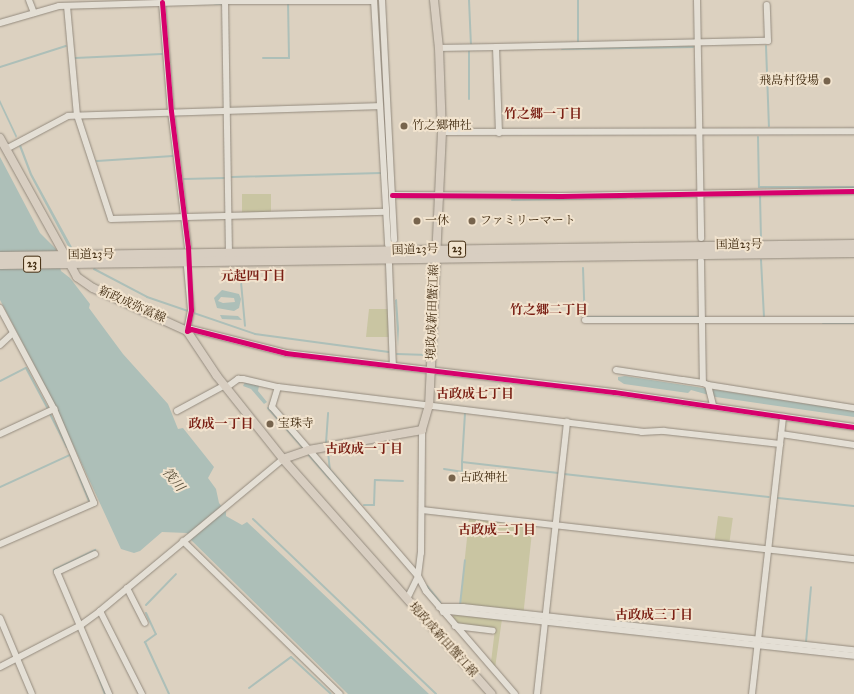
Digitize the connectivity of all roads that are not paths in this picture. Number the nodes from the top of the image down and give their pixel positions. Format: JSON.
{"nodes":[{"id":1,"x":29,"y":0,"type":"edge"},
{"id":2,"x":225,"y":0,"type":"edge"},
{"id":3,"x":382,"y":0,"type":"edge"},
{"id":4,"x":434,"y":0,"type":"edge"},
{"id":5,"x":697,"y":0,"type":"edge"},
{"id":6,"x":374,"y":1,"type":"edge"},
{"id":7,"x":162,"y":2,"type":"junction"},
{"id":8,"x":767,"y":5,"type":"dead end"},
{"id":9,"x":67,"y":6,"type":"junction"},
{"id":10,"x":34,"y":13,"type":"junction"},
{"id":11,"x":0,"y":23,"type":"edge"},
{"id":12,"x":697,"y":43,"type":"junction"},
{"id":13,"x":496,"y":47,"type":"junction"},
{"id":14,"x":439,"y":48,"type":"junction"},
{"id":15,"x":380,"y":106,"type":"junction"},
{"id":16,"x":228,"y":110,"type":"junction"},
{"id":17,"x":171,"y":111,"type":"junction"},
{"id":18,"x":77,"y":115,"type":"junction"},
{"id":19,"x":854,"y":131,"type":"edge"},
{"id":20,"x":442,"y":132,"type":"junction"},
{"id":21,"x":700,"y":132,"type":"junction"},
{"id":22,"x":499,"y":133,"type":"junction"},
{"id":23,"x":0,"y":138,"type":"edge"},
{"id":24,"x":6,"y":149,"type":"junction"},
{"id":25,"x":854,"y":190,"type":"edge"},
{"id":26,"x":701,"y":192,"type":"junction"},
{"id":27,"x":392,"y":195,"type":"junction"},
{"id":28,"x":439,"y":195,"type":"junction"},
{"id":29,"x":386,"y":212,"type":"junction"},
{"id":30,"x":229,"y":216,"type":"junction"},
{"id":31,"x":185,"y":217,"type":"junction"},
{"id":32,"x":701,"y":238,"type":"dead end"},
{"id":33,"x":394,"y":240,"type":"dead end"},
{"id":34,"x":854,"y":244,"type":"edge"},
{"id":35,"x":388,"y":245,"type":"dead end"},
{"id":36,"x":188,"y":247,"type":"dead end"},
{"id":37,"x":436,"y":249,"type":"junction"},
{"id":38,"x":854,"y":252,"type":"edge"},
{"id":39,"x":229,"y":253,"type":"junction"},
{"id":40,"x":0,"y":256,"type":"edge"},
{"id":41,"x":64,"y":259,"type":"junction"},
{"id":42,"x":435,"y":259,"type":"junction"},
{"id":43,"x":701,"y":261,"type":"dead end"},
{"id":44,"x":0,"y":264,"type":"edge"},
{"id":45,"x":390,"y":264,"type":"dead end"},
{"id":46,"x":187,"y":267,"type":"dead end"},
{"id":47,"x":0,"y":308,"type":"edge"},
{"id":48,"x":585,"y":320,"type":"dead end"},
{"id":49,"x":702,"y":320,"type":"junction"},
{"id":50,"x":854,"y":320,"type":"edge"},
{"id":51,"x":187,"y":331,"type":"junction"},
{"id":52,"x":12,"y":334,"type":"junction"},
{"id":53,"x":0,"y":345,"type":"edge"},
{"id":54,"x":393,"y":366,"type":"junction"},
{"id":55,"x":616,"y":370,"type":"dead end"},
{"id":56,"x":431,"y":371,"type":"junction"},
{"id":57,"x":707,"y":385,"type":"junction"},
{"id":58,"x":226,"y":386,"type":"junction"},
{"id":59,"x":278,"y":387,"type":"junction"},
{"id":60,"x":429,"y":405,"type":"junction"},
{"id":61,"x":713,"y":405,"type":"junction"},
{"id":62,"x":854,"y":408,"type":"edge"},
{"id":63,"x":54,"y":409,"type":"junction"},
{"id":64,"x":177,"y":411,"type":"dead end"},
{"id":65,"x":783,"y":417,"type":"junction"},
{"id":66,"x":567,"y":422,"type":"junction"},
{"id":67,"x":854,"y":427,"type":"edge"},
{"id":68,"x":422,"y":430,"type":"junction"},
{"id":69,"x":0,"y":434,"type":"edge"},
{"id":70,"x":781,"y":434,"type":"junction"},
{"id":71,"x":780,"y":444,"type":"junction"},
{"id":72,"x":854,"y":445,"type":"edge"},
{"id":73,"x":309,"y":450,"type":"junction"},
{"id":74,"x":283,"y":459,"type":"junction"},
{"id":75,"x":422,"y":510,"type":"junction"},
{"id":76,"x":555,"y":525,"type":"junction"},
{"id":77,"x":184,"y":540,"type":"junction"},
{"id":78,"x":0,"y":544,"type":"edge"},
{"id":79,"x":768,"y":550,"type":"junction"},
{"id":80,"x":95,"y":554,"type":"dead end"},
{"id":81,"x":854,"y":559,"type":"edge"},
{"id":82,"x":418,"y":576,"type":"junction"},
{"id":83,"x":127,"y":588,"type":"junction"},
{"id":84,"x":407,"y":600,"type":"junction"},
{"id":85,"x":441,"y":610,"type":"junction"},
{"id":86,"x":100,"y":611,"type":"junction"},
{"id":87,"x":0,"y":619,"type":"edge"},
{"id":88,"x":545,"y":619,"type":"junction"},
{"id":89,"x":145,"y":623,"type":"dead end"},
{"id":90,"x":81,"y":624,"type":"junction"},
{"id":91,"x":456,"y":626,"type":"junction"},
{"id":92,"x":493,"y":631,"type":"dead end"},
{"id":93,"x":758,"y":642,"type":"junction"},
{"id":94,"x":854,"y":650,"type":"edge"},
{"id":95,"x":854,"y":656,"type":"edge"},
{"id":96,"x":18,"y":658,"type":"junction"},
{"id":97,"x":0,"y":667,"type":"edge"},
{"id":98,"x":32,"y":694,"type":"edge"},
{"id":99,"x":109,"y":694,"type":"edge"},
{"id":100,"x":142,"y":694,"type":"edge"},
{"id":101,"x":340,"y":694,"type":"edge"},
{"id":102,"x":492,"y":694,"type":"edge"},
{"id":103,"x":515,"y":694,"type":"edge"},
{"id":104,"x":537,"y":694,"type":"edge"},
{"id":105,"x":752,"y":694,"type":"edge"}],
"edges":[{"from":1,"to":10,"type":"street"},
{"from":2,"to":6,"type":"street"},
{"from":2,"to":7,"type":"street"},
{"from":2,"to":16,"type":"street"},
{"from":3,"to":27,"type":"street"},
{"from":4,"to":14,"type":"main road","name":"境政成新田蟹江線"},
{"from":5,"to":12,"type":"street"},
{"from":6,"to":15,"type":"street"},
{"from":7,"to":9,"type":"street"},
{"from":7,"to":17,"type":"street"},
{"from":8,"to":12,"type":"street"},
{"from":9,"to":10,"type":"street"},
{"from":9,"to":18,"type":"street"},
{"from":10,"to":11,"type":"street"},
{"from":12,"to":13,"type":"street"},
{"from":12,"to":21,"type":"street"},
{"from":13,"to":14,"type":"street"},
{"from":13,"to":22,"type":"street"},
{"from":14,"to":20,"type":"main road","name":"境政成新田蟹江線"},
{"from":15,"to":16,"type":"street"},
{"from":15,"to":29,"type":"street"},
{"from":16,"to":17,"type":"street"},
{"from":16,"to":30,"type":"street"},
{"from":17,"to":18,"type":"street"},
{"from":17,"to":31,"type":"street"},
{"from":18,"to":24,"type":"street"},
{"from":18,"to":31,"type":"street"},
{"from":19,"to":21,"type":"street"},
{"from":20,"to":22,"type":"street"},
{"from":20,"to":28,"type":"main road","name":"境政成新田蟹江線"},
{"from":21,"to":22,"type":"street"},
{"from":21,"to":26,"type":"street"},
{"from":23,"to":24,"type":"main road","name":"新政成弥富線"},
{"from":24,"to":41,"type":"main road","name":"新政成弥富線"},
{"from":25,"to":26,"type":"street"},
{"from":26,"to":28,"type":"street"},
{"from":26,"to":32,"type":"street"},
{"from":27,"to":28,"type":"street"},
{"from":27,"to":33,"type":"street"},
{"from":28,"to":37,"type":"main road","name":"境政成新田蟹江線"},
{"from":29,"to":30,"type":"street"},
{"from":29,"to":35,"type":"street"},
{"from":30,"to":31,"type":"street"},
{"from":30,"to":39,"type":"street"},
{"from":31,"to":36,"type":"street"},
{"from":34,"to":37,"type":"highway","name":"国道23号","number":"23"},
{"from":37,"to":39,"type":"highway","name":"国道23号","number":"23"},
{"from":37,"to":42,"type":"main road","name":"境政成新田蟹江線"},
{"from":38,"to":42,"type":"highway","name":"国道23号","number":"23"},
{"from":39,"to":41,"type":"highway","name":"国道23号","number":"23"},
{"from":40,"to":41,"type":"highway","name":"国道23号","number":"23"},
{"from":41,"to":42,"type":"highway","name":"国道23号","number":"23"},
{"from":41,"to":44,"type":"highway","name":"国道23号","number":"23"},
{"from":41,"to":51,"type":"main road","name":"新政成弥富線"},
{"from":42,"to":56,"type":"main road","name":"境政成新田蟹江線"},
{"from":43,"to":49,"type":"street"},
{"from":45,"to":54,"type":"street"},
{"from":46,"to":51,"type":"street"},
{"from":47,"to":52,"type":"street"},
{"from":48,"to":49,"type":"street"},
{"from":49,"to":50,"type":"street"},
{"from":49,"to":57,"type":"street"},
{"from":51,"to":54,"type":"street"},
{"from":51,"to":58,"type":"main road"},
{"from":52,"to":53,"type":"street"},
{"from":52,"to":63,"type":"street"},
{"from":54,"to":56,"type":"street"},
{"from":55,"to":57,"type":"street"},
{"from":56,"to":60,"type":"main road","name":"境政成新田蟹江線"},
{"from":56,"to":61,"type":"street"},
{"from":57,"to":61,"type":"street"},
{"from":57,"to":62,"type":"street"},
{"from":58,"to":59,"type":"street"},
{"from":58,"to":64,"type":"street"},
{"from":58,"to":74,"type":"main road"},
{"from":59,"to":60,"type":"street"},
{"from":59,"to":73,"type":"street"},
{"from":60,"to":66,"type":"street"},
{"from":60,"to":68,"type":"main road","name":"境政成新田蟹江線"},
{"from":61,"to":65,"type":"street"},
{"from":63,"to":69,"type":"street"},
{"from":63,"to":78,"type":"street"},
{"from":65,"to":67,"type":"street"},
{"from":65,"to":70,"type":"street"},
{"from":66,"to":71,"type":"street"},
{"from":66,"to":76,"type":"street"},
{"from":68,"to":73,"type":"main road"},
{"from":68,"to":75,"type":"street"},
{"from":70,"to":71,"type":"street"},
{"from":70,"to":72,"type":"street"},
{"from":71,"to":79,"type":"street"},
{"from":73,"to":74,"type":"main road"},
{"from":73,"to":82,"type":"street"},
{"from":74,"to":77,"type":"street"},
{"from":74,"to":84,"type":"main road","name":"境政成新田蟹江線"},
{"from":75,"to":76,"type":"street"},
{"from":75,"to":82,"type":"street"},
{"from":76,"to":79,"type":"street"},
{"from":76,"to":88,"type":"street"},
{"from":77,"to":83,"type":"street"},
{"from":77,"to":101,"type":"street"},
{"from":79,"to":81,"type":"street"},
{"from":79,"to":93,"type":"street"},
{"from":80,"to":90,"type":"street"},
{"from":82,"to":84,"type":"street"},
{"from":82,"to":85,"type":"street"},
{"from":83,"to":86,"type":"street"},
{"from":83,"to":89,"type":"street"},
{"from":84,"to":102,"type":"main road","name":"境政成新田蟹江線"},
{"from":85,"to":88,"type":"street"},
{"from":85,"to":91,"type":"street"},
{"from":86,"to":90,"type":"street"},
{"from":86,"to":100,"type":"street"},
{"from":87,"to":96,"type":"street"},
{"from":88,"to":93,"type":"street"},
{"from":88,"to":104,"type":"street"},
{"from":90,"to":96,"type":"street"},
{"from":90,"to":99,"type":"street"},
{"from":91,"to":92,"type":"street"},
{"from":91,"to":103,"type":"street"},
{"from":93,"to":94,"type":"street"},
{"from":93,"to":95,"type":"street"},
{"from":93,"to":105,"type":"street"},
{"from":96,"to":97,"type":"street"},
{"from":96,"to":98,"type":"street"}]}
